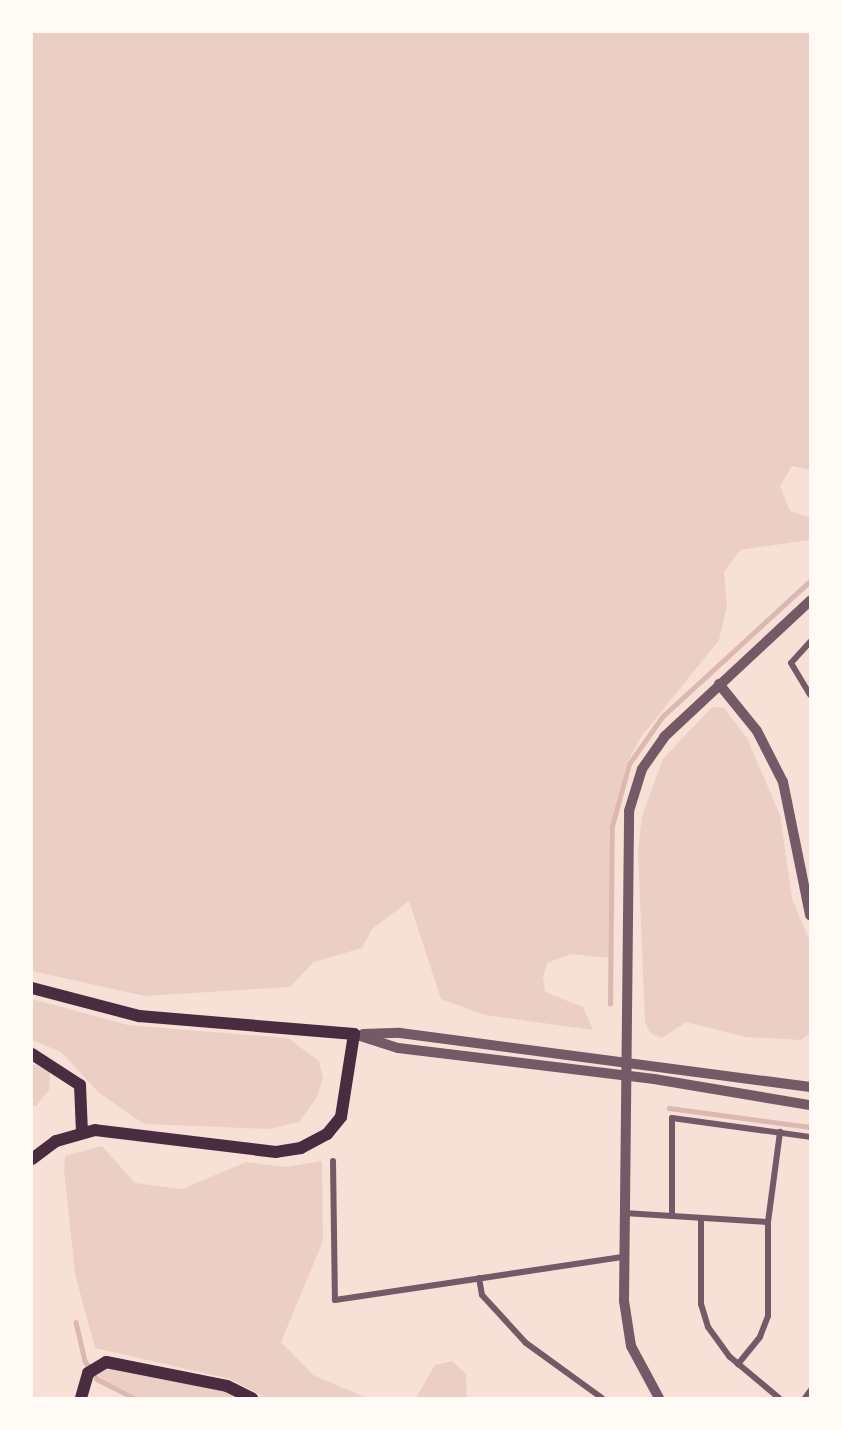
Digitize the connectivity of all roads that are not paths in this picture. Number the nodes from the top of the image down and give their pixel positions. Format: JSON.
{"nodes":[{"id":1,"x":810,"y":601,"type":"edge"},
{"id":2,"x":810,"y":642,"type":"edge"},
{"id":3,"x":719,"y":684,"type":"junction"},
{"id":4,"x":810,"y":695,"type":"edge"},
{"id":5,"x":810,"y":915,"type":"edge"},
{"id":6,"x":32,"y":988,"type":"edge"},
{"id":7,"x":354,"y":1034,"type":"junction"},
{"id":8,"x":32,"y":1054,"type":"edge"},
{"id":9,"x":625,"y":1071,"type":"junction"},
{"id":10,"x":810,"y":1087,"type":"edge"},
{"id":11,"x":810,"y":1105,"type":"edge"},
{"id":12,"x":82,"y":1132,"type":"junction"},
{"id":13,"x":780,"y":1132,"type":"junction"},
{"id":14,"x":810,"y":1137,"type":"edge"},
{"id":15,"x":32,"y":1159,"type":"edge"},
{"id":16,"x":333,"y":1161,"type":"dead end"},
{"id":17,"x":624,"y":1213,"type":"junction"},
{"id":18,"x":672,"y":1216,"type":"junction"},
{"id":19,"x":701,"y":1218,"type":"junction"},
{"id":20,"x":768,"y":1222,"type":"junction"},
{"id":21,"x":624,"y":1257,"type":"junction"},
{"id":22,"x":479,"y":1278,"type":"junction"},
{"id":23,"x":738,"y":1364,"type":"junction"},
{"id":24,"x":810,"y":1391,"type":"edge"},
{"id":25,"x":81,"y":1398,"type":"edge"},
{"id":26,"x":252,"y":1398,"type":"edge"},
{"id":27,"x":602,"y":1398,"type":"edge"},
{"id":28,"x":659,"y":1398,"type":"edge"},
{"id":29,"x":778,"y":1398,"type":"edge"},
{"id":30,"x":805,"y":1398,"type":"edge"}],
"edges":[{"from":1,"to":3,"type":"street"},
{"from":2,"to":4,"type":"street"},
{"from":3,"to":5,"type":"street"},
{"from":3,"to":9,"type":"street"},
{"from":6,"to":7,"type":"main road"},
{"from":7,"to":9,"type":"street"},
{"from":7,"to":12,"type":"main road"},
{"from":8,"to":12,"type":"main road"},
{"from":9,"to":10,"type":"street"},
{"from":9,"to":11,"type":"street"},
{"from":9,"to":17,"type":"street"},
{"from":12,"to":15,"type":"main road"},
{"from":13,"to":14,"type":"street"},
{"from":13,"to":18,"type":"street"},
{"from":13,"to":20,"type":"street"},
{"from":16,"to":22,"type":"street"},
{"from":17,"to":18,"type":"street"},
{"from":17,"to":21,"type":"street"},
{"from":18,"to":19,"type":"street"},
{"from":19,"to":20,"type":"street"},
{"from":19,"to":23,"type":"street"},
{"from":20,"to":23,"type":"street"},
{"from":21,"to":22,"type":"street"},
{"from":21,"to":28,"type":"street"},
{"from":22,"to":27,"type":"street"},
{"from":23,"to":29,"type":"street"},
{"from":24,"to":30,"type":"street"},
{"from":25,"to":26,"type":"main road"}]}
